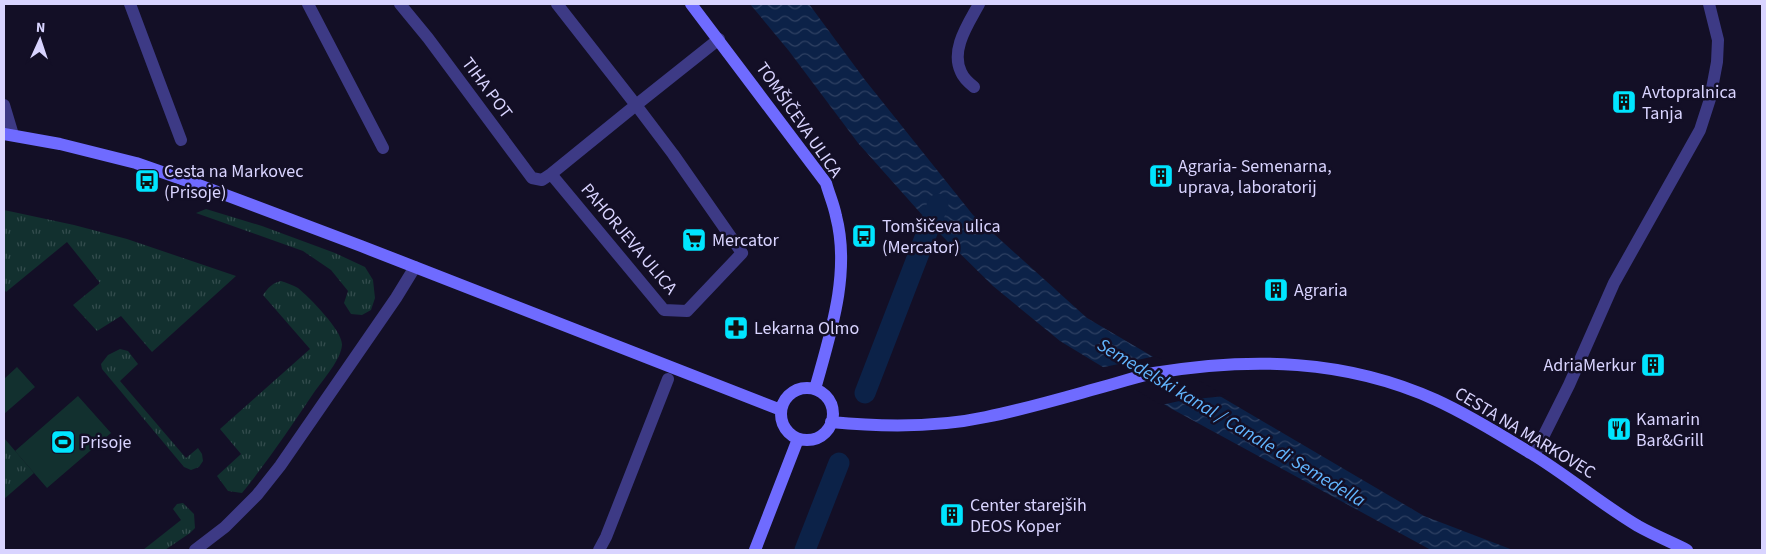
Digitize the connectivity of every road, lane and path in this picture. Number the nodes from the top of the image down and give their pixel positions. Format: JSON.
{"nodes":[{"id":1,"x":130,"y":4,"type":"edge"},
{"id":2,"x":308,"y":4,"type":"edge"},
{"id":3,"x":400,"y":4,"type":"edge"},
{"id":4,"x":557,"y":4,"type":"edge"},
{"id":5,"x":691,"y":4,"type":"edge"},
{"id":6,"x":979,"y":4,"type":"edge"},
{"id":7,"x":1712,"y":5,"type":"edge"},
{"id":8,"x":719,"y":39,"type":"junction"},
{"id":9,"x":974,"y":87,"type":"dead end"},
{"id":10,"x":4,"y":105,"type":"edge"},
{"id":11,"x":636,"y":105,"type":"junction"},
{"id":12,"x":8,"y":135,"type":"edge"},
{"id":13,"x":181,"y":140,"type":"dead end"},
{"id":14,"x":383,"y":148,"type":"dead end"},
{"id":15,"x":550,"y":174,"type":"junction"},
{"id":16,"x":415,"y":267,"type":"junction"},
{"id":17,"x":668,"y":379,"type":"dead end"},
{"id":18,"x":815,"y":389,"type":"junction"},
{"id":19,"x":781,"y":410,"type":"junction"},
{"id":20,"x":831,"y":422,"type":"junction"},
{"id":21,"x":798,"y":439,"type":"junction"},
{"id":22,"x":1534,"y":455,"type":"junction"},
{"id":23,"x":195,"y":550,"type":"edge"},
{"id":24,"x":599,"y":550,"type":"edge"},
{"id":25,"x":755,"y":550,"type":"edge"},
{"id":26,"x":1687,"y":550,"type":"edge"}],
"edges":[{"from":1,"to":13,"type":"street"},
{"from":2,"to":14,"type":"street"},
{"from":3,"to":15,"type":"street","name":"TIHA POT"},
{"from":4,"to":11,"type":"street","name":"PAHORJEVA ULICA"},
{"from":5,"to":8,"type":"street","name":"TOMŠIČEVA ULICA"},
{"from":6,"to":9,"type":"street"},
{"from":7,"to":22,"type":"street"},
{"from":8,"to":11,"type":"street"},
{"from":8,"to":18,"type":"street","name":"TOMŠIČEVA ULICA"},
{"from":10,"to":12,"type":"street"},
{"from":11,"to":15,"type":"street"},
{"from":11,"to":15,"type":"street","name":"PAHORJEVA ULICA"},
{"from":12,"to":16,"type":"street"},
{"from":16,"to":19,"type":"street"},
{"from":16,"to":23,"type":"street"},
{"from":17,"to":24,"type":"street"},
{"from":18,"to":19,"type":"street"},
{"from":18,"to":20,"type":"street"},
{"from":19,"to":21,"type":"street"},
{"from":20,"to":21,"type":"street"},
{"from":20,"to":22,"type":"street","name":"CESTA NA MARKOVEC"},
{"from":21,"to":25,"type":"street"},
{"from":22,"to":26,"type":"street","name":"CESTA NA MARKOVEC"}]}
